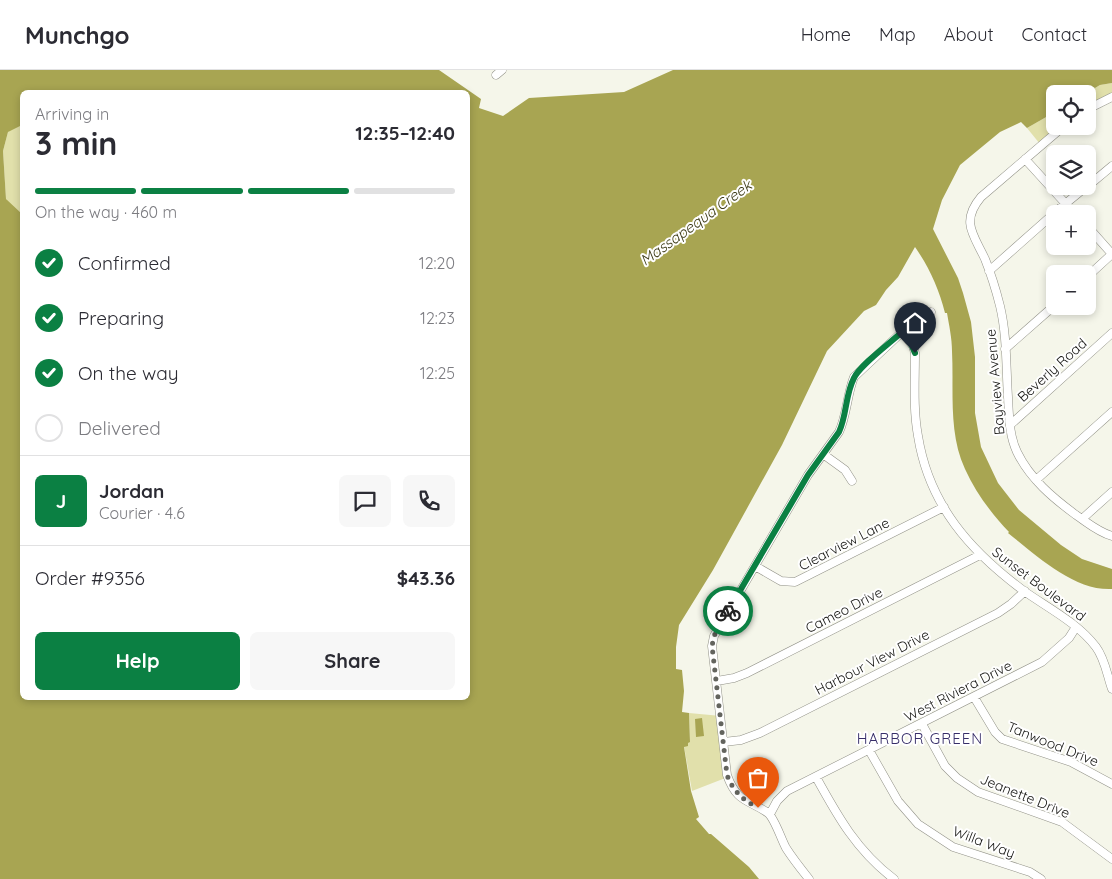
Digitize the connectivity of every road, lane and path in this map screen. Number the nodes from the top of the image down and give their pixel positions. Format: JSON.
{"nodes":[{"id":1,"x":1112,"y":97,"type":"edge"},
{"id":2,"x":1096,"y":105,"type":"edge"},
{"id":3,"x":1053,"y":135,"type":"edge"},
{"id":4,"x":1025,"y":159,"type":"junction"},
{"id":5,"x":1112,"y":166,"type":"edge"},
{"id":6,"x":1096,"y":179,"type":"edge"},
{"id":7,"x":1076,"y":195,"type":"edge"},
{"id":8,"x":1066,"y":204,"type":"junction"},
{"id":9,"x":1096,"y":236,"type":"edge"},
{"id":10,"x":1112,"y":254,"type":"edge"},
{"id":11,"x":1096,"y":269,"type":"edge"},
{"id":12,"x":990,"y":271,"type":"junction"},
{"id":13,"x":931,"y":312,"type":"dead end"},
{"id":14,"x":1046,"y":313,"type":"edge"},
{"id":15,"x":902,"y":332,"type":"junction"},
{"id":16,"x":1112,"y":333,"type":"edge"},
{"id":17,"x":1005,"y":349,"type":"junction"},
{"id":18,"x":1112,"y":412,"type":"edge"},
{"id":19,"x":1010,"y":425,"type":"junction"},
{"id":20,"x":823,"y":454,"type":"junction"},
{"id":21,"x":1036,"y":480,"type":"junction"},
{"id":22,"x":852,"y":481,"type":"dead end"},
{"id":23,"x":1112,"y":492,"type":"edge"},
{"id":24,"x":944,"y":507,"type":"junction"},
{"id":25,"x":1082,"y":519,"type":"junction"},
{"id":26,"x":1112,"y":536,"type":"edge"},
{"id":27,"x":980,"y":555,"type":"junction"},
{"id":28,"x":754,"y":566,"type":"junction"},
{"id":29,"x":1025,"y":591,"type":"junction"},
{"id":30,"x":1076,"y":627,"type":"junction"},
{"id":31,"x":1109,"y":666,"type":"edge"},
{"id":32,"x":717,"y":681,"type":"junction"},
{"id":33,"x":1112,"y":689,"type":"edge"},
{"id":34,"x":974,"y":697,"type":"junction"},
{"id":35,"x":922,"y":724,"type":"junction"},
{"id":36,"x":724,"y":742,"type":"junction"},
{"id":37,"x":869,"y":750,"type":"junction"},
{"id":38,"x":816,"y":777,"type":"junction"},
{"id":39,"x":1112,"y":784,"type":"edge"},
{"id":40,"x":770,"y":814,"type":"junction"},
{"id":41,"x":1112,"y":859,"type":"edge"},
{"id":42,"x":809,"y":879,"type":"edge"},
{"id":43,"x":894,"y":879,"type":"edge"},
{"id":44,"x":1041,"y":879,"type":"edge"}],
"edges":[{"from":1,"to":2,"type":"street"},
{"from":3,"to":4,"type":"street","name":"Bayview Avenue"},
{"from":4,"to":8,"type":"street"},
{"from":4,"to":12,"type":"street","name":"Bayview Avenue"},
{"from":5,"to":6,"type":"street"},
{"from":7,"to":8,"type":"street"},
{"from":8,"to":12,"type":"street"},
{"from":9,"to":10,"type":"street"},
{"from":10,"to":11,"type":"street"},
{"from":12,"to":17,"type":"street","name":"Bayview Avenue"},
{"from":13,"to":15,"type":"street"},
{"from":14,"to":17,"type":"street"},
{"from":15,"to":20,"type":"street"},
{"from":15,"to":24,"type":"street","name":"Sunset Boulevard"},
{"from":16,"to":19,"type":"street","name":"Beverly Road"},
{"from":17,"to":19,"type":"street","name":"Bayview Avenue"},
{"from":18,"to":21,"type":"street"},
{"from":19,"to":21,"type":"street","name":"Bayview Avenue"},
{"from":20,"to":22,"type":"street"},
{"from":20,"to":28,"type":"street"},
{"from":21,"to":25,"type":"street","name":"Bayview Avenue"},
{"from":23,"to":25,"type":"street"},
{"from":24,"to":27,"type":"street","name":"Sunset Boulevard"},
{"from":24,"to":28,"type":"street","name":"Clearview Lane"},
{"from":25,"to":26,"type":"street","name":"Bayview Avenue"},
{"from":27,"to":29,"type":"street","name":"Sunset Boulevard"},
{"from":27,"to":32,"type":"street","name":"Cameo Drive"},
{"from":28,"to":32,"type":"street"},
{"from":29,"to":30,"type":"street","name":"Sunset Boulevard"},
{"from":29,"to":36,"type":"street","name":"Harbour View Drive"},
{"from":30,"to":31,"type":"street","name":"Sunset Boulevard"},
{"from":30,"to":34,"type":"street","name":"West Riviera Drive"},
{"from":31,"to":33,"type":"street","name":"Sunset Boulevard"},
{"from":32,"to":36,"type":"street"},
{"from":34,"to":35,"type":"street","name":"West Riviera Drive"},
{"from":34,"to":39,"type":"street","name":"Tanwood Drive"},
{"from":35,"to":37,"type":"street","name":"West Riviera Drive"},
{"from":35,"to":41,"type":"street","name":"Jeanette Drive"},
{"from":36,"to":40,"type":"street"},
{"from":37,"to":38,"type":"street","name":"West Riviera Drive"},
{"from":37,"to":44,"type":"street","name":"Willa Way"},
{"from":38,"to":40,"type":"street","name":"West Riviera Drive"},
{"from":38,"to":43,"type":"street"},
{"from":40,"to":42,"type":"street"}]}
